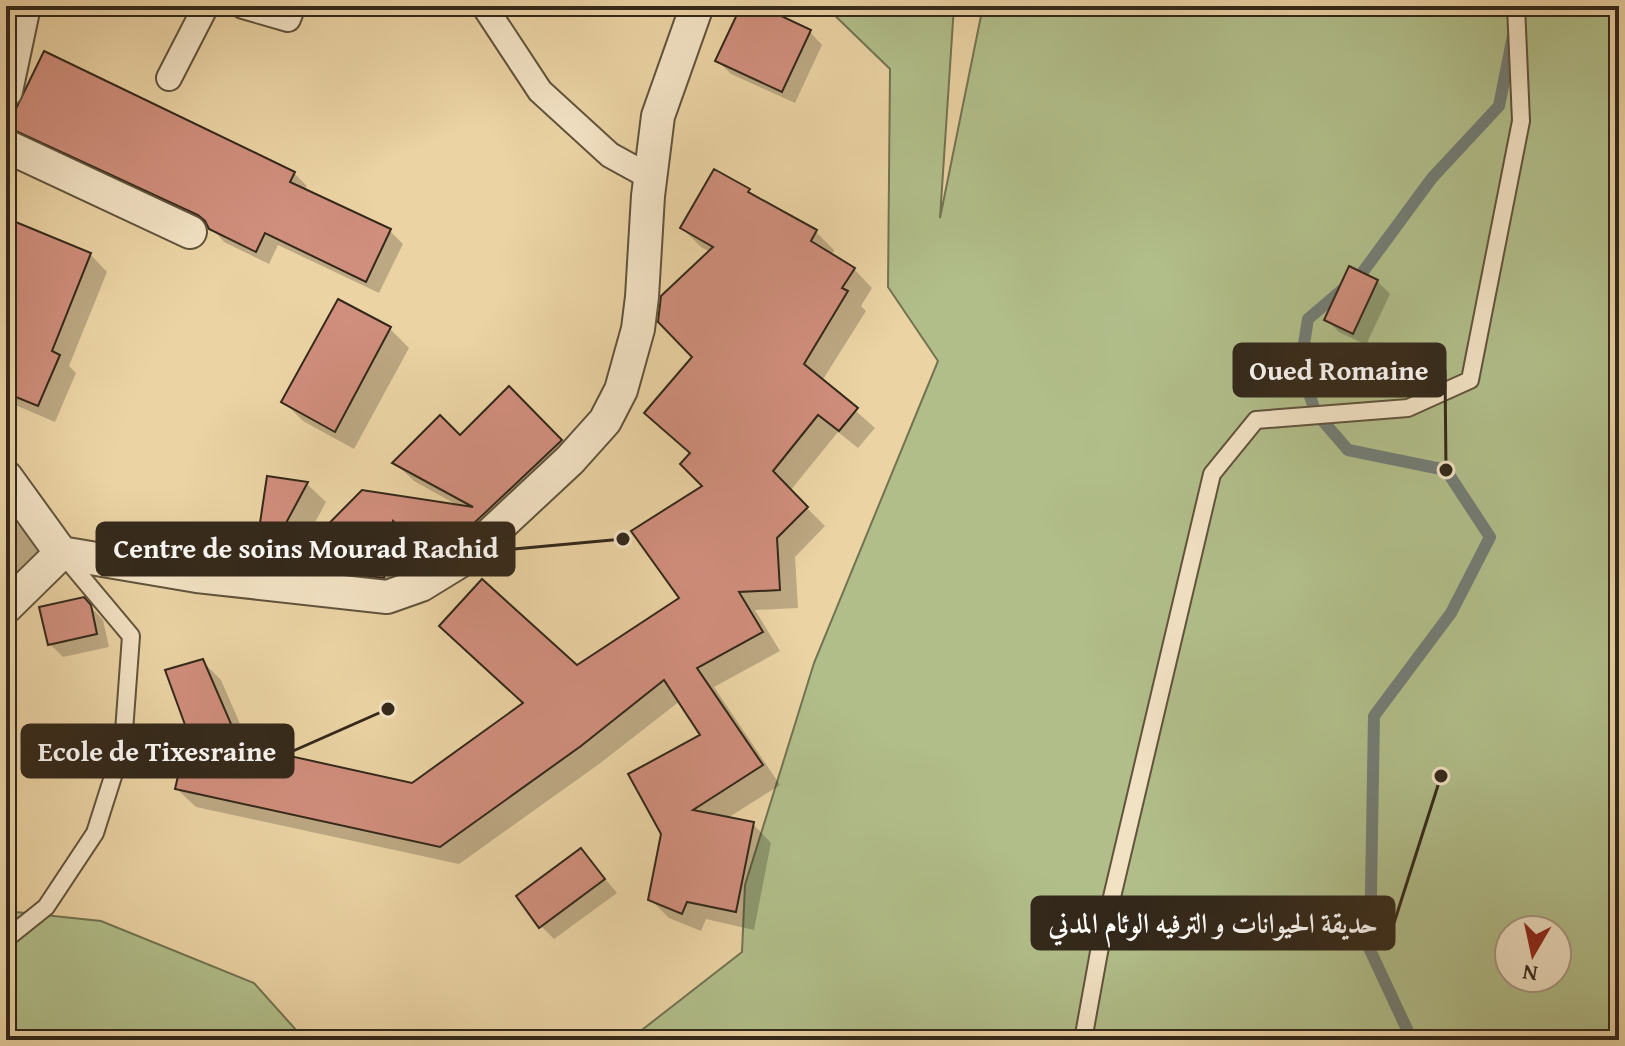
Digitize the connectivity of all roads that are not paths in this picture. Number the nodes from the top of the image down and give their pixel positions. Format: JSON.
{"nodes":[{"id":1,"x":24,"y":6,"type":"edge"},
{"id":2,"x":206,"y":6,"type":"edge"},
{"id":3,"x":243,"y":6,"type":"edge"},
{"id":4,"x":293,"y":6,"type":"edge"},
{"id":5,"x":484,"y":6,"type":"edge"},
{"id":6,"x":697,"y":6,"type":"edge"},
{"id":7,"x":1516,"y":6,"type":"edge"},
{"id":8,"x":169,"y":78,"type":"dead end"},
{"id":9,"x":6,"y":91,"type":"edge"},
{"id":10,"x":6,"y":146,"type":"edge"},
{"id":11,"x":650,"y":177,"type":"junction"},
{"id":12,"x":190,"y":232,"type":"dead end"},
{"id":13,"x":6,"y":477,"type":"edge"},
{"id":14,"x":61,"y":553,"type":"junction"},
{"id":15,"x":6,"y":607,"type":"edge"},
{"id":16,"x":6,"y":939,"type":"edge"},
{"id":17,"x":1083,"y":1040,"type":"edge"}],
"edges":[{"from":1,"to":9,"type":"street"},
{"from":2,"to":8,"type":"street"},
{"from":3,"to":4,"type":"street"},
{"from":5,"to":11,"type":"street"},
{"from":6,"to":11,"type":"street"},
{"from":7,"to":17,"type":"lane"},
{"from":10,"to":12,"type":"street"},
{"from":11,"to":14,"type":"street"},
{"from":13,"to":14,"type":"street"},
{"from":14,"to":15,"type":"street"},
{"from":14,"to":16,"type":"lane"}]}
